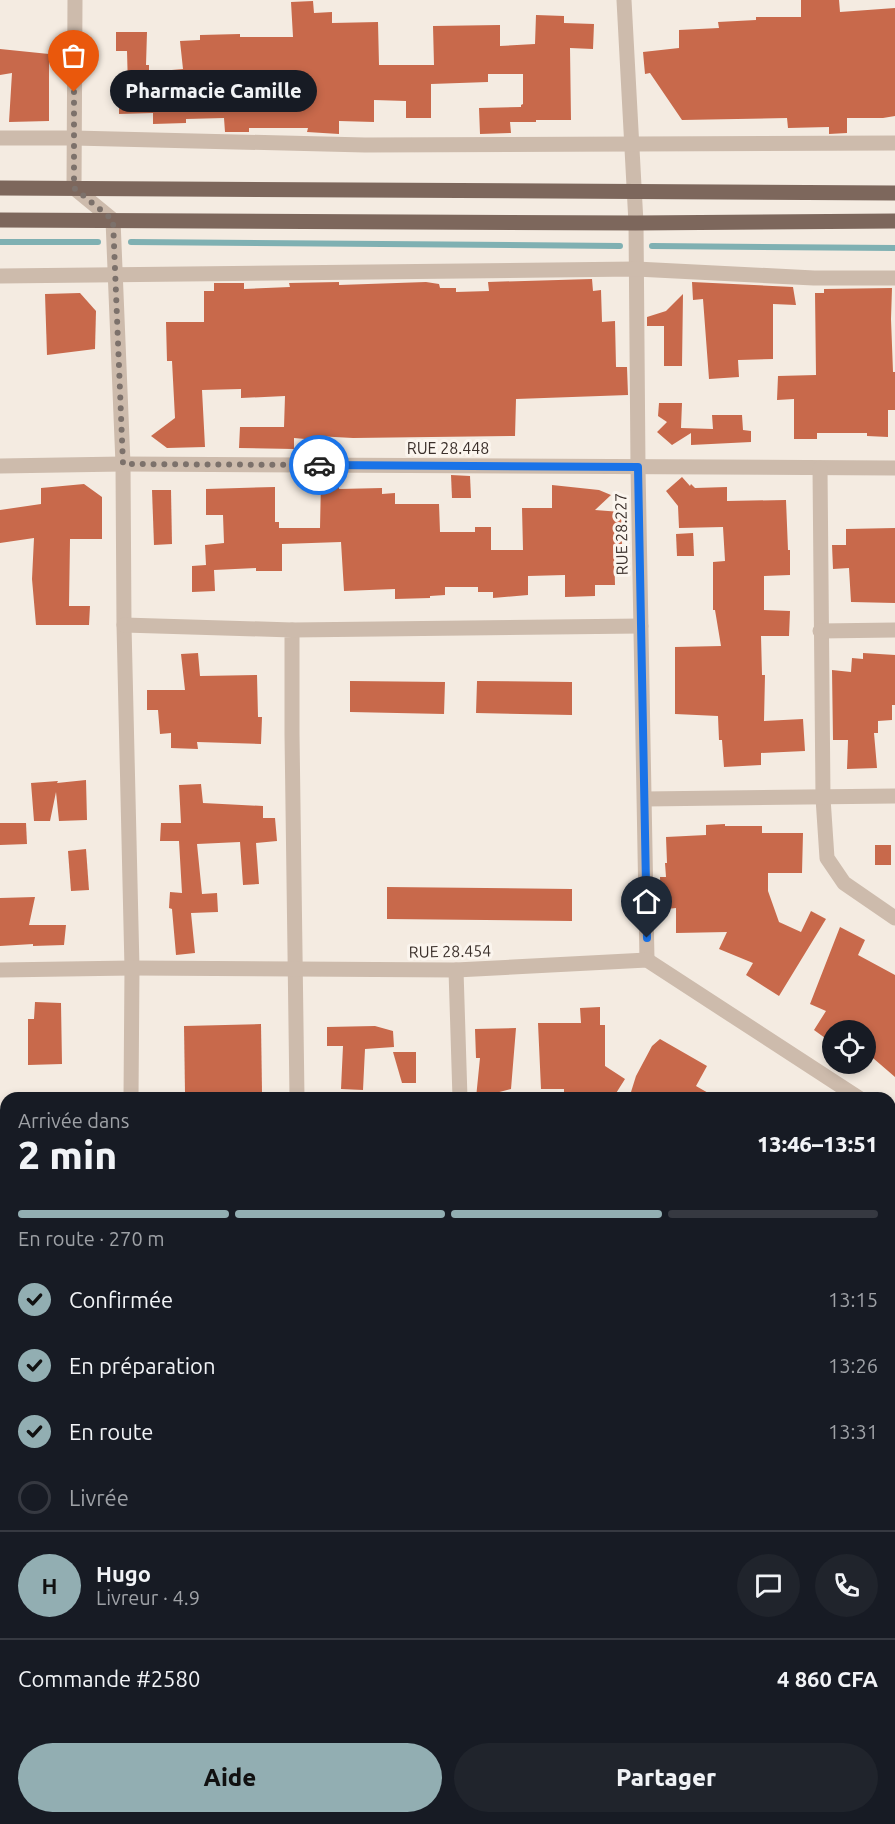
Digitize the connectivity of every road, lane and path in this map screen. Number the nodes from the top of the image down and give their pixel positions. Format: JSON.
{"nodes":[{"id":1,"x":75,"y":0,"type":"edge"},
{"id":2,"x":624,"y":0,"type":"edge"},
{"id":3,"x":0,"y":138,"type":"edge"},
{"id":4,"x":74,"y":138,"type":"junction"},
{"id":5,"x":895,"y":143,"type":"edge"},
{"id":6,"x":632,"y":144,"type":"junction"},
{"id":7,"x":0,"y":188,"type":"edge"},
{"id":8,"x":74,"y":188,"type":"junction"},
{"id":9,"x":634,"y":192,"type":"junction"},
{"id":10,"x":895,"y":193,"type":"edge"},
{"id":11,"x":0,"y":220,"type":"edge"},
{"id":12,"x":113,"y":220,"type":"junction"},
{"id":13,"x":895,"y":221,"type":"edge"},
{"id":14,"x":636,"y":223,"type":"junction"},
{"id":15,"x":636,"y":269,"type":"junction"},
{"id":16,"x":115,"y":274,"type":"junction"},
{"id":17,"x":0,"y":276,"type":"edge"},
{"id":18,"x":895,"y":278,"type":"edge"},
{"id":19,"x":123,"y":464,"type":"junction"},
{"id":20,"x":0,"y":466,"type":"edge"},
{"id":21,"x":638,"y":467,"type":"junction"},
{"id":22,"x":820,"y":468,"type":"junction"},
{"id":23,"x":895,"y":468,"type":"edge"},
{"id":24,"x":124,"y":625,"type":"junction"},
{"id":25,"x":641,"y":626,"type":"junction"},
{"id":26,"x":292,"y":630,"type":"junction"},
{"id":27,"x":895,"y":630,"type":"edge"},
{"id":28,"x":820,"y":631,"type":"junction"},
{"id":29,"x":895,"y":796,"type":"edge"},
{"id":30,"x":823,"y":798,"type":"junction"},
{"id":31,"x":645,"y":799,"type":"junction"},
{"id":32,"x":895,"y":918,"type":"edge"},
{"id":33,"x":647,"y":960,"type":"junction"},
{"id":34,"x":132,"y":968,"type":"junction"},
{"id":35,"x":0,"y":970,"type":"edge"},
{"id":36,"x":295,"y":970,"type":"junction"},
{"id":37,"x":456,"y":970,"type":"junction"},
{"id":38,"x":131,"y":1092,"type":"edge"},
{"id":39,"x":297,"y":1092,"type":"edge"},
{"id":40,"x":460,"y":1092,"type":"edge"},
{"id":41,"x":850,"y":1092,"type":"edge"}],
"edges":[{"from":1,"to":4,"type":"street"},
{"from":2,"to":6,"type":"street","name":"RUE 28.227"},
{"from":3,"to":4,"type":"street"},
{"from":4,"to":6,"type":"street"},
{"from":4,"to":8,"type":"street"},
{"from":5,"to":6,"type":"street"},
{"from":6,"to":9,"type":"street","name":"RUE 28.227"},
{"from":7,"to":8,"type":"main road"},
{"from":8,"to":9,"type":"main road"},
{"from":8,"to":12,"type":"street"},
{"from":9,"to":10,"type":"main road"},
{"from":9,"to":14,"type":"street","name":"RUE 28.227"},
{"from":11,"to":12,"type":"main road"},
{"from":12,"to":14,"type":"main road"},
{"from":12,"to":16,"type":"street"},
{"from":13,"to":14,"type":"main road"},
{"from":14,"to":15,"type":"street","name":"RUE 28.227"},
{"from":15,"to":16,"type":"street"},
{"from":15,"to":18,"type":"street"},
{"from":15,"to":21,"type":"street","name":"RUE 28.227"},
{"from":16,"to":17,"type":"street"},
{"from":16,"to":19,"type":"street"},
{"from":19,"to":20,"type":"street","name":"RUE 28.448"},
{"from":19,"to":21,"type":"street","name":"RUE 28.448"},
{"from":19,"to":24,"type":"street"},
{"from":21,"to":22,"type":"street","name":"RUE 28.448"},
{"from":21,"to":25,"type":"street","name":"RUE 28.227"},
{"from":22,"to":23,"type":"street","name":"RUE 28.448"},
{"from":22,"to":28,"type":"street"},
{"from":24,"to":26,"type":"street"},
{"from":24,"to":34,"type":"street"},
{"from":25,"to":26,"type":"street"},
{"from":25,"to":31,"type":"street","name":"RUE 28.227"},
{"from":26,"to":36,"type":"street"},
{"from":27,"to":28,"type":"street"},
{"from":28,"to":30,"type":"street"},
{"from":29,"to":30,"type":"street"},
{"from":30,"to":31,"type":"street"},
{"from":30,"to":32,"type":"street"},
{"from":31,"to":33,"type":"street","name":"RUE 28.227"},
{"from":33,"to":37,"type":"street","name":"RUE 28.454"},
{"from":33,"to":41,"type":"street"},
{"from":34,"to":35,"type":"street","name":"RUE 28.454"},
{"from":34,"to":36,"type":"street","name":"RUE 28.454"},
{"from":34,"to":38,"type":"street"},
{"from":36,"to":37,"type":"street","name":"RUE 28.454"},
{"from":36,"to":39,"type":"street"},
{"from":37,"to":40,"type":"street"}]}
